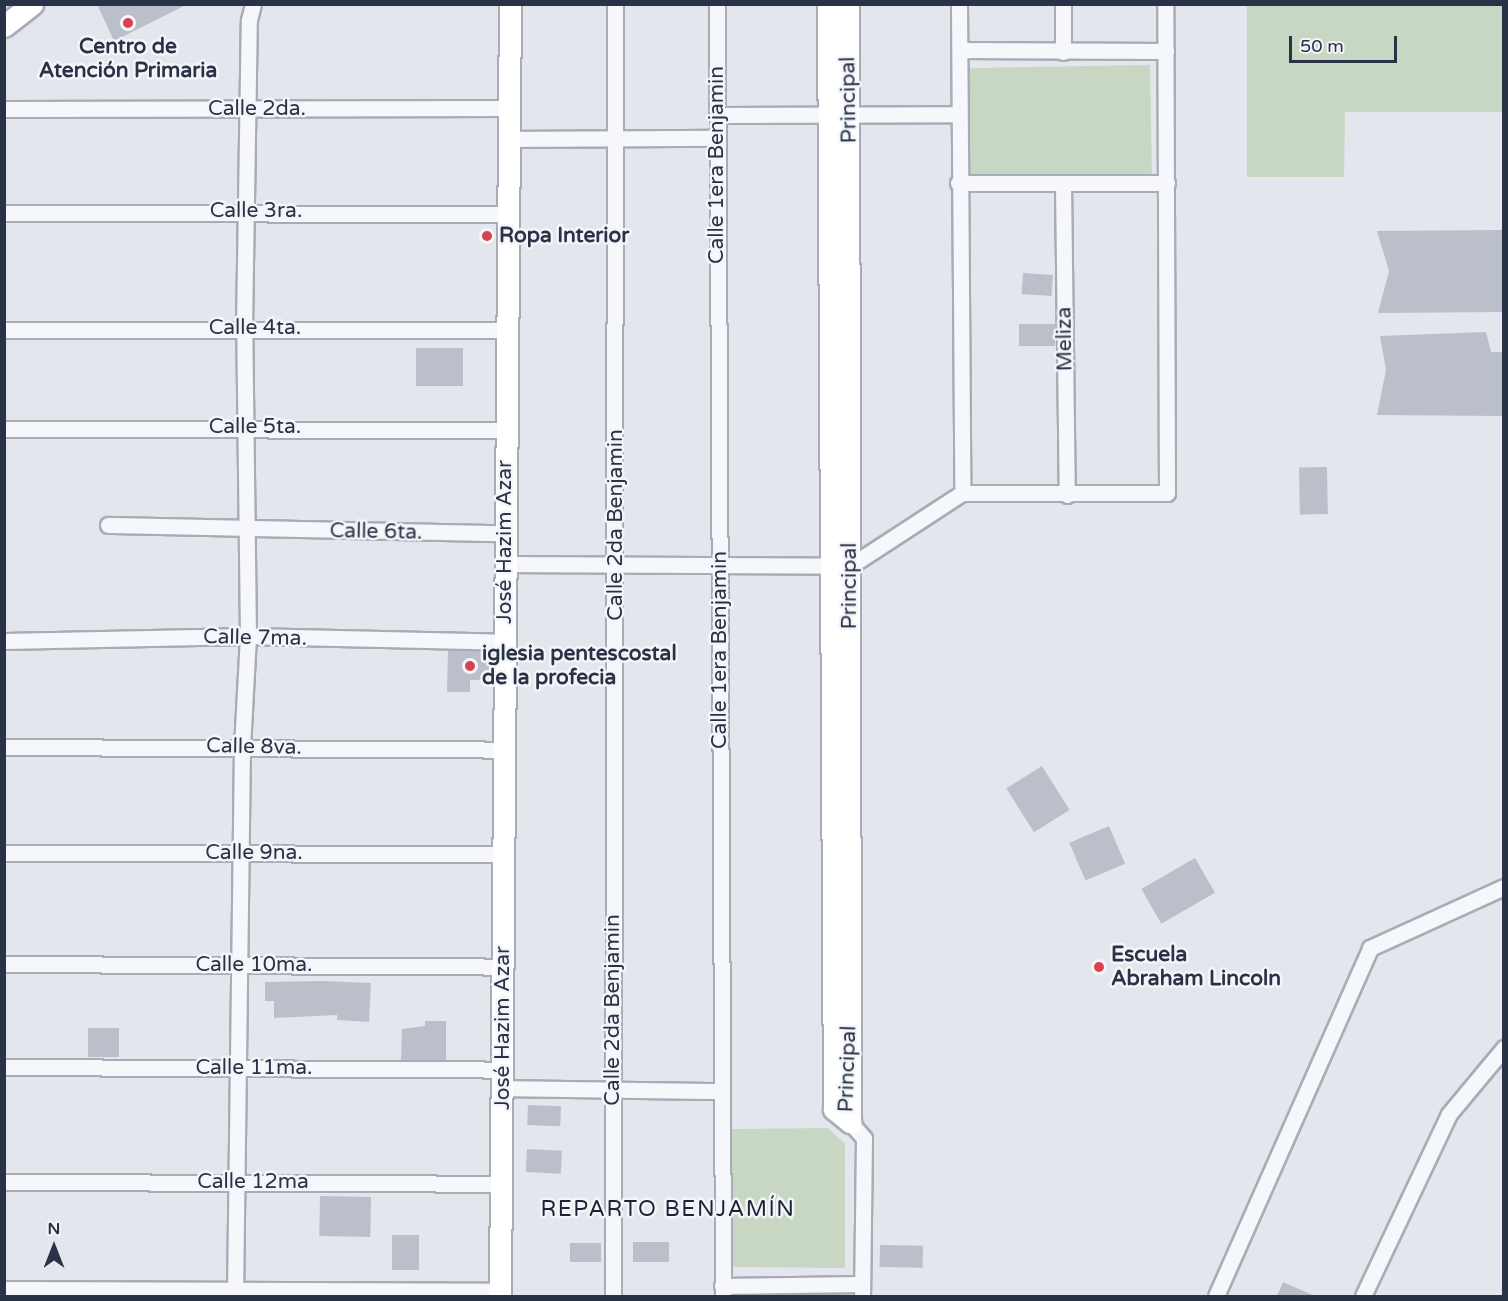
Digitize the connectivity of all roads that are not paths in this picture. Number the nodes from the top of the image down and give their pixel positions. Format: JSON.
{"nodes":[{"id":1,"x":32,"y":4,"type":"edge"},
{"id":2,"x":253,"y":4,"type":"edge"},
{"id":3,"x":510,"y":4,"type":"edge"},
{"id":4,"x":615,"y":4,"type":"edge"},
{"id":5,"x":717,"y":4,"type":"edge"},
{"id":6,"x":828,"y":4,"type":"edge"},
{"id":7,"x":848,"y":4,"type":"edge"},
{"id":8,"x":959,"y":4,"type":"edge"},
{"id":9,"x":1063,"y":4,"type":"edge"},
{"id":10,"x":1165,"y":4,"type":"edge"},
{"id":11,"x":4,"y":26,"type":"edge"},
{"id":12,"x":960,"y":50,"type":"junction"},
{"id":13,"x":1166,"y":51,"type":"junction"},
{"id":14,"x":1063,"y":52,"type":"junction"},
{"id":15,"x":509,"y":108,"type":"junction"},
{"id":16,"x":4,"y":109,"type":"edge"},
{"id":17,"x":249,"y":109,"type":"junction"},
{"id":18,"x":828,"y":114,"type":"junction"},
{"id":19,"x":849,"y":114,"type":"junction"},
{"id":20,"x":959,"y":114,"type":"junction"},
{"id":21,"x":717,"y":115,"type":"junction"},
{"id":22,"x":717,"y":138,"type":"junction"},
{"id":23,"x":507,"y":139,"type":"junction"},
{"id":24,"x":615,"y":139,"type":"junction"},
{"id":25,"x":958,"y":183,"type":"junction"},
{"id":26,"x":1063,"y":183,"type":"junction"},
{"id":27,"x":1167,"y":183,"type":"junction"},
{"id":28,"x":247,"y":210,"type":"junction"},
{"id":29,"x":4,"y":213,"type":"edge"},
{"id":30,"x":507,"y":214,"type":"junction"},
{"id":31,"x":244,"y":327,"type":"junction"},
{"id":32,"x":4,"y":330,"type":"edge"},
{"id":33,"x":505,"y":330,"type":"junction"},
{"id":34,"x":246,"y":427,"type":"junction"},
{"id":35,"x":4,"y":429,"type":"edge"},
{"id":36,"x":506,"y":430,"type":"junction"},
{"id":37,"x":962,"y":493,"type":"junction"},
{"id":38,"x":1067,"y":495,"type":"junction"},
{"id":39,"x":108,"y":525,"type":"dead end"},
{"id":40,"x":247,"y":529,"type":"junction"},
{"id":41,"x":506,"y":533,"type":"junction"},
{"id":42,"x":505,"y":564,"type":"junction"},
{"id":43,"x":616,"y":564,"type":"junction"},
{"id":44,"x":720,"y":564,"type":"junction"},
{"id":45,"x":840,"y":566,"type":"junction"},
{"id":46,"x":248,"y":636,"type":"junction"},
{"id":47,"x":4,"y":641,"type":"edge"},
{"id":48,"x":505,"y":642,"type":"junction"},
{"id":49,"x":4,"y":747,"type":"edge"},
{"id":50,"x":242,"y":747,"type":"junction"},
{"id":51,"x":503,"y":750,"type":"junction"},
{"id":52,"x":241,"y":852,"type":"junction"},
{"id":53,"x":4,"y":853,"type":"edge"},
{"id":54,"x":503,"y":855,"type":"junction"},
{"id":55,"x":1503,"y":887,"type":"edge"},
{"id":56,"x":4,"y":964,"type":"edge"},
{"id":57,"x":240,"y":964,"type":"junction"},
{"id":58,"x":503,"y":967,"type":"junction"},
{"id":59,"x":1503,"y":1048,"type":"edge"},
{"id":60,"x":4,"y":1067,"type":"edge"},
{"id":61,"x":239,"y":1067,"type":"junction"},
{"id":62,"x":503,"y":1079,"type":"junction"},
{"id":63,"x":613,"y":1090,"type":"junction"},
{"id":64,"x":720,"y":1091,"type":"junction"},
{"id":65,"x":850,"y":1122,"type":"joint"},
{"id":66,"x":4,"y":1182,"type":"edge"},
{"id":67,"x":238,"y":1182,"type":"junction"},
{"id":68,"x":502,"y":1184,"type":"junction"},
{"id":69,"x":4,"y":1289,"type":"edge"},
{"id":70,"x":862,"y":1290,"type":"edge"},
{"id":71,"x":722,"y":1291,"type":"edge"},
{"id":72,"x":235,"y":1293,"type":"edge"},
{"id":73,"x":500,"y":1294,"type":"edge"},
{"id":74,"x":613,"y":1296,"type":"edge"},
{"id":75,"x":1216,"y":1296,"type":"edge"},
{"id":76,"x":1363,"y":1296,"type":"edge"}],
"edges":[{"from":1,"to":11,"type":"street"},
{"from":2,"to":17,"type":"street"},
{"from":3,"to":15,"type":"street","name":"José Hazim Azar"},
{"from":4,"to":24,"type":"street","name":"Calle 2da Benjamin"},
{"from":5,"to":21,"type":"street","name":"Calle 1era Benjamin"},
{"from":6,"to":18,"type":"street","name":"Principal"},
{"from":7,"to":19,"type":"street","name":"Principal"},
{"from":8,"to":12,"type":"street"},
{"from":9,"to":14,"type":"street"},
{"from":10,"to":13,"type":"street"},
{"from":12,"to":14,"type":"street"},
{"from":12,"to":20,"type":"street"},
{"from":13,"to":14,"type":"street"},
{"from":13,"to":27,"type":"street"},
{"from":15,"to":17,"type":"street","name":"Calle 2da."},
{"from":15,"to":23,"type":"street","name":"José Hazim Azar"},
{"from":16,"to":17,"type":"street","name":"Calle 2da."},
{"from":17,"to":28,"type":"street"},
{"from":18,"to":19,"type":"street"},
{"from":18,"to":21,"type":"street"},
{"from":18,"to":45,"type":"street","name":"Principal"},
{"from":19,"to":20,"type":"street"},
{"from":19,"to":45,"type":"street","name":"Principal"},
{"from":20,"to":25,"type":"street"},
{"from":21,"to":22,"type":"street","name":"Calle 1era Benjamin"},
{"from":22,"to":24,"type":"street"},
{"from":22,"to":44,"type":"street","name":"Calle 1era Benjamin"},
{"from":23,"to":24,"type":"street"},
{"from":23,"to":30,"type":"street","name":"José Hazim Azar"},
{"from":24,"to":43,"type":"street","name":"Calle 2da Benjamin"},
{"from":25,"to":26,"type":"street"},
{"from":25,"to":37,"type":"street"},
{"from":26,"to":27,"type":"street"},
{"from":26,"to":38,"type":"street","name":"Meliza"},
{"from":27,"to":38,"type":"street"},
{"from":28,"to":29,"type":"street","name":"Calle 3ra."},
{"from":28,"to":30,"type":"street","name":"Calle 3ra."},
{"from":28,"to":31,"type":"street"},
{"from":30,"to":33,"type":"street","name":"José Hazim Azar"},
{"from":31,"to":32,"type":"street","name":"Calle 4ta."},
{"from":31,"to":33,"type":"street","name":"Calle 4ta."},
{"from":31,"to":34,"type":"street"},
{"from":33,"to":36,"type":"street","name":"José Hazim Azar"},
{"from":34,"to":35,"type":"street","name":"Calle 5ta."},
{"from":34,"to":36,"type":"street","name":"Calle 5ta."},
{"from":34,"to":40,"type":"street"},
{"from":36,"to":41,"type":"street","name":"José Hazim Azar"},
{"from":37,"to":38,"type":"street"},
{"from":37,"to":45,"type":"street"},
{"from":39,"to":40,"type":"street","name":"Calle 6ta."},
{"from":40,"to":41,"type":"street","name":"Calle 6ta."},
{"from":40,"to":46,"type":"street"},
{"from":41,"to":42,"type":"street","name":"José Hazim Azar"},
{"from":42,"to":43,"type":"street"},
{"from":42,"to":48,"type":"street","name":"José Hazim Azar"},
{"from":43,"to":44,"type":"street"},
{"from":43,"to":63,"type":"street","name":"Calle 2da Benjamin"},
{"from":44,"to":45,"type":"street"},
{"from":44,"to":64,"type":"street","name":"Calle 1era Benjamin"},
{"from":45,"to":65,"type":"street","name":"Principal"},
{"from":46,"to":47,"type":"street","name":"Calle 7ma."},
{"from":46,"to":48,"type":"street","name":"Calle 7ma."},
{"from":46,"to":50,"type":"street"},
{"from":48,"to":51,"type":"street","name":"José Hazim Azar"},
{"from":49,"to":50,"type":"street","name":"Calle 8va."},
{"from":50,"to":51,"type":"street","name":"Calle 8va."},
{"from":50,"to":52,"type":"street"},
{"from":51,"to":54,"type":"street","name":"José Hazim Azar"},
{"from":52,"to":53,"type":"street","name":"Calle 9na."},
{"from":52,"to":54,"type":"street","name":"Calle 9na."},
{"from":52,"to":57,"type":"street"},
{"from":54,"to":58,"type":"street","name":"José Hazim Azar"},
{"from":55,"to":75,"type":"street"},
{"from":56,"to":57,"type":"street","name":"Calle 10ma."},
{"from":57,"to":58,"type":"street","name":"Calle 10ma."},
{"from":57,"to":61,"type":"street"},
{"from":58,"to":62,"type":"street","name":"José Hazim Azar"},
{"from":59,"to":76,"type":"street"},
{"from":60,"to":61,"type":"street","name":"Calle 11ma."},
{"from":61,"to":62,"type":"street","name":"Calle 11ma."},
{"from":61,"to":67,"type":"street"},
{"from":62,"to":63,"type":"street","name":"Calle 11ma."},
{"from":62,"to":68,"type":"street","name":"José Hazim Azar"},
{"from":63,"to":64,"type":"street","name":"Calle 11ma."},
{"from":63,"to":74,"type":"street","name":"Calle 2da Benjamin"},
{"from":64,"to":71,"type":"street","name":"Calle 1era Benjamin"},
{"from":65,"to":70,"type":"street"},
{"from":66,"to":67,"type":"street","name":"Calle 12ma"},
{"from":67,"to":68,"type":"street","name":"Calle 12ma"},
{"from":67,"to":72,"type":"street"},
{"from":68,"to":73,"type":"street","name":"José Hazim Azar"},
{"from":69,"to":72,"type":"street"},
{"from":70,"to":71,"type":"street"},
{"from":72,"to":73,"type":"street"}]}
